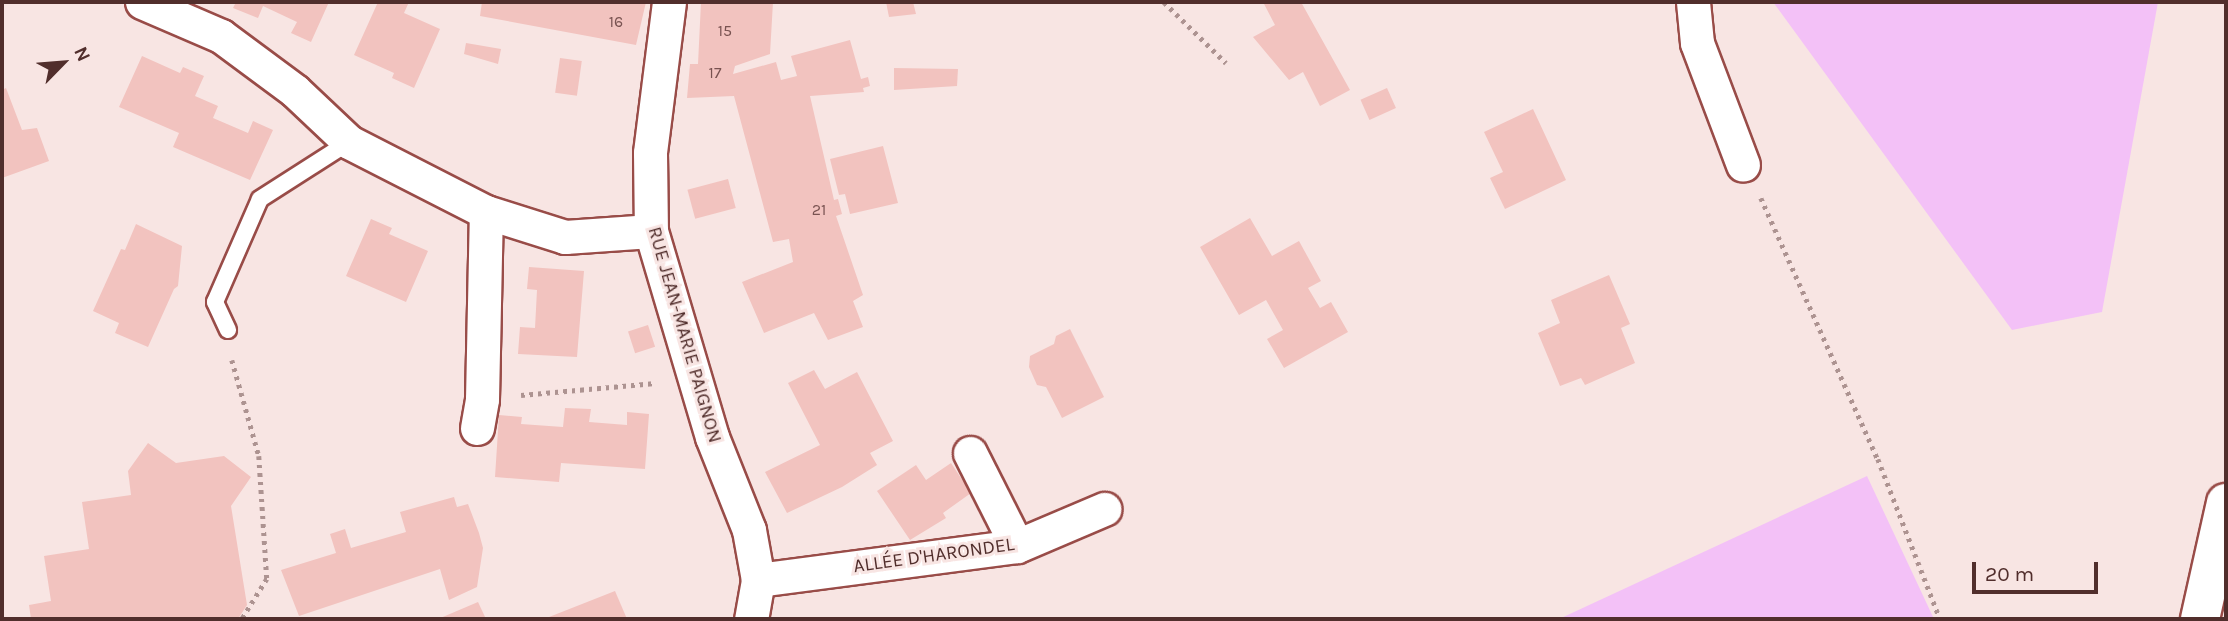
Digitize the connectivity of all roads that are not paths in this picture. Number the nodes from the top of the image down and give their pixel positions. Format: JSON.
{"nodes":[{"id":1,"x":142,"y":2,"type":"edge"},
{"id":2,"x":669,"y":2,"type":"edge"},
{"id":3,"x":1693,"y":2,"type":"edge"},
{"id":4,"x":349,"y":142,"type":"junction"},
{"id":5,"x":1743,"y":165,"type":"road end"},
{"id":6,"x":486,"y":212,"type":"junction"},
{"id":7,"x":651,"y":231,"type":"junction"},
{"id":8,"x":228,"y":330,"type":"dead end"},
{"id":9,"x":479,"y":413,"type":"road end"},
{"id":10,"x":970,"y":453,"type":"dead end"},
{"id":11,"x":2226,"y":503,"type":"edge"},
{"id":12,"x":1104,"y":509,"type":"dead end"},
{"id":13,"x":1017,"y":546,"type":"junction"},
{"id":14,"x":758,"y":580,"type":"junction"},
{"id":15,"x":751,"y":619,"type":"edge"},
{"id":16,"x":2200,"y":619,"type":"edge"}],
"edges":[{"from":1,"to":4,"type":"street"},
{"from":2,"to":7,"type":"street","name":"RUE JEAN-MARIE PAIGNON"},
{"from":3,"to":5,"type":"street"},
{"from":4,"to":6,"type":"street"},
{"from":4,"to":8,"type":"lane"},
{"from":6,"to":7,"type":"street"},
{"from":6,"to":9,"type":"street"},
{"from":7,"to":14,"type":"street","name":"RUE JEAN-MARIE PAIGNON"},
{"from":10,"to":13,"type":"street"},
{"from":11,"to":16,"type":"main road"},
{"from":12,"to":13,"type":"street","name":"ALLÉE D'HARONDEL"},
{"from":13,"to":14,"type":"street","name":"ALLÉE D'HARONDEL"},
{"from":14,"to":15,"type":"street","name":"RUE JEAN-MARIE PAIGNON"}]}
